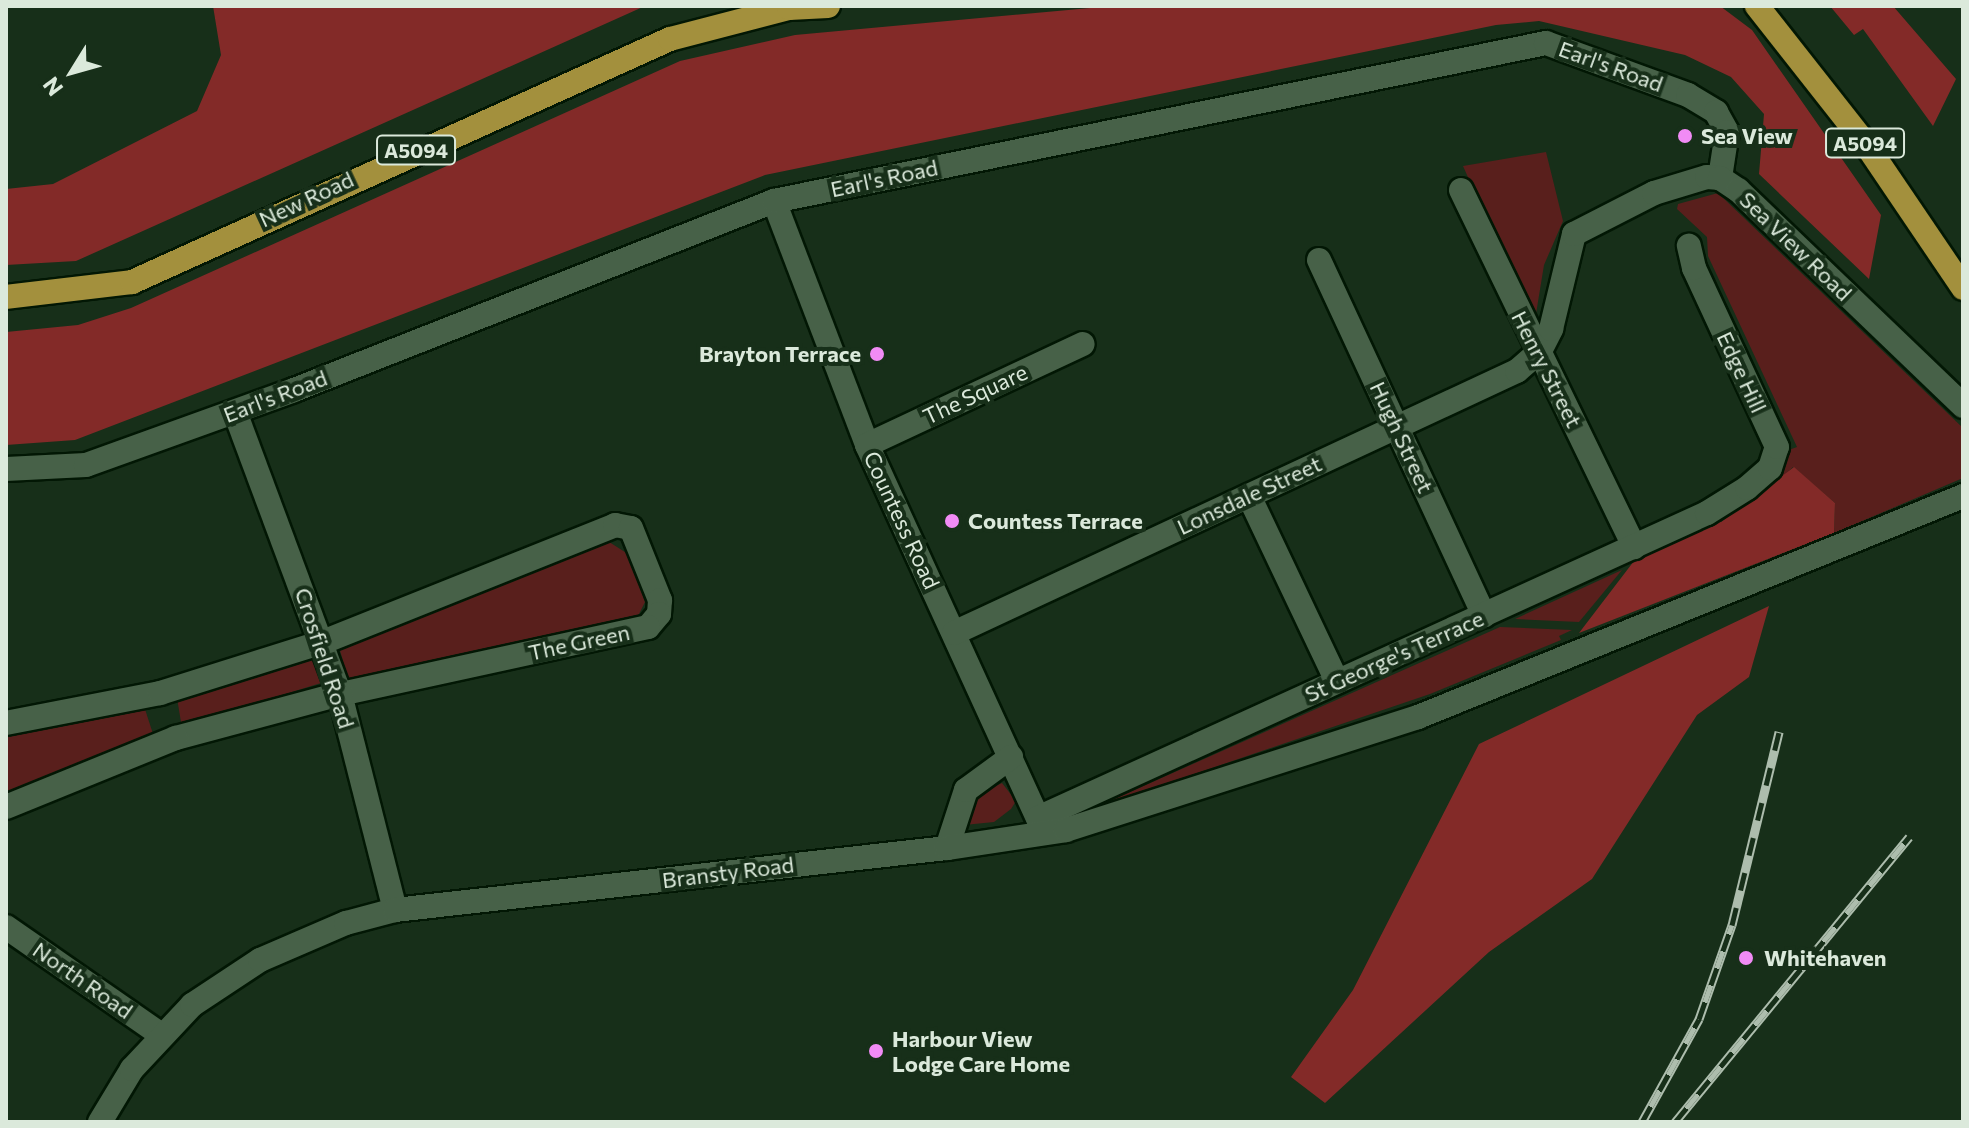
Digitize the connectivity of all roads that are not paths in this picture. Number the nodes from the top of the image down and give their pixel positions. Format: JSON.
{"nodes":[{"id":1,"x":828,"y":6,"type":"edge"},
{"id":2,"x":1757,"y":6,"type":"edge"},
{"id":3,"x":1720,"y":178,"type":"junction"},
{"id":4,"x":1461,"y":190,"type":"dead end"},
{"id":5,"x":774,"y":201,"type":"junction"},
{"id":6,"x":1689,"y":246,"type":"dead end"},
{"id":7,"x":1319,"y":260,"type":"dead end"},
{"id":8,"x":1963,"y":288,"type":"edge"},
{"id":9,"x":6,"y":297,"type":"edge"},
{"id":10,"x":1083,"y":344,"type":"dead end"},
{"id":11,"x":1540,"y":351,"type":"junction"},
{"id":12,"x":1963,"y":406,"type":"edge"},
{"id":13,"x":235,"y":412,"type":"junction"},
{"id":14,"x":1397,"y":426,"type":"junction"},
{"id":15,"x":867,"y":445,"type":"junction"},
{"id":16,"x":6,"y":469,"type":"edge"},
{"id":17,"x":1747,"y":488,"type":"joint"},
{"id":18,"x":1249,"y":496,"type":"junction"},
{"id":19,"x":1963,"y":496,"type":"edge"},
{"id":20,"x":1634,"y":547,"type":"junction"},
{"id":21,"x":1484,"y":616,"type":"junction"},
{"id":22,"x":954,"y":633,"type":"junction"},
{"id":23,"x":323,"y":642,"type":"junction"},
{"id":24,"x":1337,"y":681,"type":"junction"},
{"id":25,"x":340,"y":694,"type":"junction"},
{"id":26,"x":6,"y":723,"type":"edge"},
{"id":27,"x":1011,"y":757,"type":"junction"},
{"id":28,"x":6,"y":807,"type":"edge"},
{"id":29,"x":1042,"y":825,"type":"junction"},
{"id":30,"x":947,"y":848,"type":"junction"},
{"id":31,"x":395,"y":910,"type":"junction"},
{"id":32,"x":6,"y":927,"type":"edge"},
{"id":33,"x":160,"y":1034,"type":"junction"},
{"id":34,"x":100,"y":1122,"type":"edge"}],
"edges":[{"from":1,"to":9,"type":"main road","name":"New Road","number":"A5094"},
{"from":2,"to":8,"type":"main road","number":"A5094"},
{"from":3,"to":5,"type":"street","name":"Earl's Road"},
{"from":3,"to":11,"type":"street","name":"Sea View Road"},
{"from":3,"to":12,"type":"street","name":"Sea View Road"},
{"from":4,"to":11,"type":"street","name":"Henry Street"},
{"from":5,"to":13,"type":"street","name":"Earl's Road"},
{"from":5,"to":15,"type":"street","name":"Countess Road"},
{"from":6,"to":17,"type":"street","name":"Edge Hill"},
{"from":7,"to":14,"type":"street","name":"Hugh Street"},
{"from":10,"to":15,"type":"street","name":"The Square"},
{"from":11,"to":14,"type":"street","name":"Lonsdale Street"},
{"from":11,"to":20,"type":"street","name":"Henry Street"},
{"from":13,"to":16,"type":"street","name":"Earl's Road"},
{"from":13,"to":23,"type":"street","name":"Crosfield Road"},
{"from":14,"to":18,"type":"street","name":"Lonsdale Street"},
{"from":14,"to":21,"type":"street","name":"Hugh Street"},
{"from":15,"to":22,"type":"street","name":"Countess Road"},
{"from":17,"to":20,"type":"street","name":"St George's Terrace"},
{"from":18,"to":22,"type":"street","name":"Lonsdale Street"},
{"from":18,"to":24,"type":"street"},
{"from":19,"to":29,"type":"street","name":"Bransty Road"},
{"from":20,"to":21,"type":"street","name":"St George's Terrace"},
{"from":21,"to":24,"type":"street","name":"St George's Terrace"},
{"from":22,"to":27,"type":"street","name":"Countess Road"},
{"from":23,"to":25,"type":"street","name":"Crosfield Road"},
{"from":23,"to":25,"type":"street","name":"The Green"},
{"from":23,"to":26,"type":"street","name":"The Green"},
{"from":24,"to":29,"type":"street","name":"St George's Terrace"},
{"from":25,"to":28,"type":"street","name":"The Green"},
{"from":25,"to":31,"type":"street","name":"Crosfield Road"},
{"from":27,"to":29,"type":"street","name":"Countess Road"},
{"from":27,"to":30,"type":"street"},
{"from":29,"to":30,"type":"street","name":"Bransty Road"},
{"from":30,"to":31,"type":"street","name":"Bransty Road"},
{"from":31,"to":33,"type":"street","name":"Bransty Road"},
{"from":32,"to":33,"type":"street","name":"North Road"},
{"from":33,"to":34,"type":"street","name":"Bransty Road"}]}
